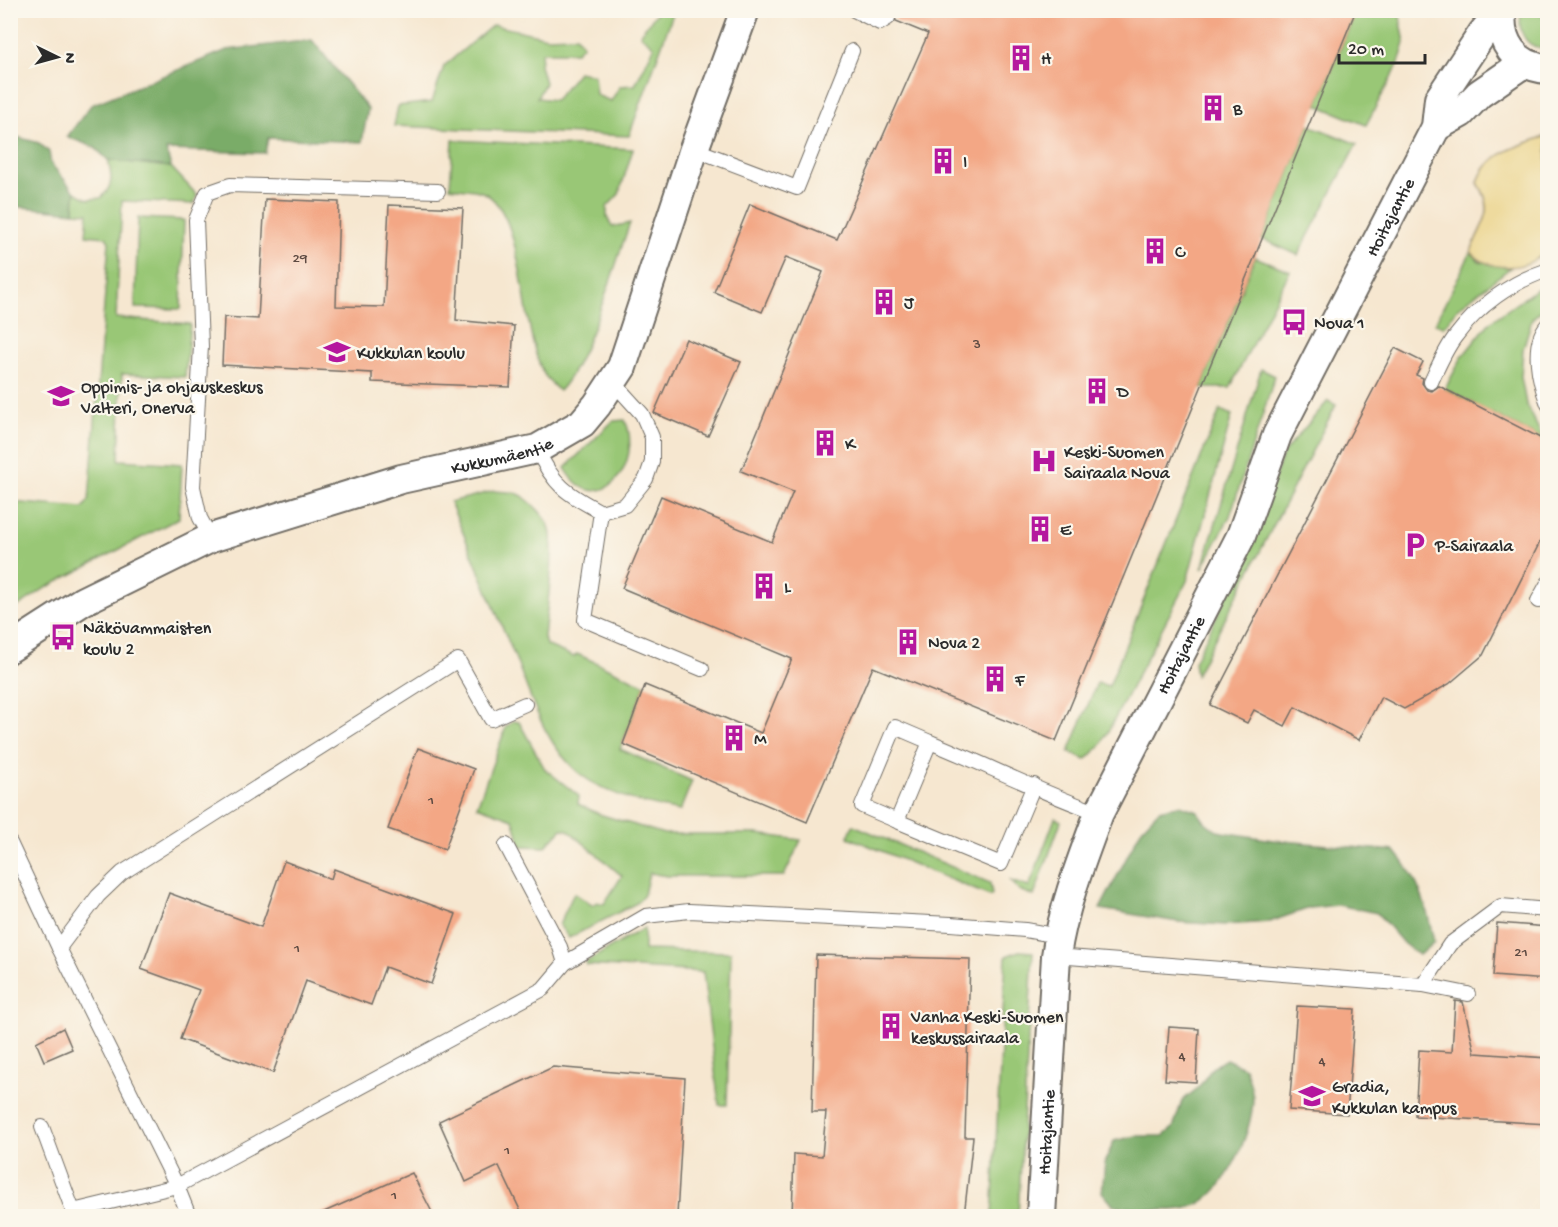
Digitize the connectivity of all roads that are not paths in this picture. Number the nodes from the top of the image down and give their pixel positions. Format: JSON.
{"nodes":[{"id":1,"x":745,"y":10,"type":"edge"},
{"id":2,"x":854,"y":10,"type":"edge"},
{"id":3,"x":1501,"y":10,"type":"edge"},
{"id":4,"x":888,"y":18,"type":"dead end"},
{"id":5,"x":852,"y":51,"type":"dead end"},
{"id":6,"x":1536,"y":66,"type":"edge"},
{"id":7,"x":1436,"y":127,"type":"junction"},
{"id":8,"x":694,"y":149,"type":"junction"},
{"id":9,"x":438,"y":192,"type":"dead end"},
{"id":10,"x":1548,"y":270,"type":"edge"},
{"id":11,"x":1548,"y":324,"type":"edge"},
{"id":12,"x":612,"y":381,"type":"junction"},
{"id":13,"x":1431,"y":382,"type":"dead end"},
{"id":14,"x":1548,"y":404,"type":"edge"},
{"id":15,"x":537,"y":449,"type":"junction"},
{"id":16,"x":600,"y":512,"type":"junction"},
{"id":17,"x":210,"y":538,"type":"junction"},
{"id":18,"x":1548,"y":583,"type":"edge"},
{"id":19,"x":1538,"y":601,"type":"dead end"},
{"id":20,"x":10,"y":648,"type":"edge"},
{"id":21,"x":702,"y":669,"type":"dead end"},
{"id":22,"x":525,"y":704,"type":"dead end"},
{"id":23,"x":930,"y":742,"type":"junction"},
{"id":24,"x":1034,"y":785,"type":"junction"},
{"id":25,"x":1099,"y":813,"type":"junction"},
{"id":26,"x":897,"y":821,"type":"junction"},
{"id":27,"x":10,"y":843,"type":"edge"},
{"id":28,"x":506,"y":845,"type":"dead end"},
{"id":29,"x":1548,"y":910,"type":"edge"},
{"id":30,"x":1058,"y":946,"type":"junction"},
{"id":31,"x":59,"y":948,"type":"junction"},
{"id":32,"x":565,"y":963,"type":"junction"},
{"id":33,"x":1423,"y":986,"type":"junction"},
{"id":34,"x":1468,"y":994,"type":"dead end"},
{"id":35,"x":42,"y":1127,"type":"dead end"},
{"id":36,"x":177,"y":1186,"type":"junction"},
{"id":37,"x":73,"y":1214,"type":"edge"},
{"id":38,"x":189,"y":1216,"type":"edge"},
{"id":39,"x":1041,"y":1216,"type":"edge"}],
"edges":[{"from":1,"to":8,"type":"street","name":"Kukkumäentie"},
{"from":2,"to":4,"type":"lane"},
{"from":3,"to":6,"type":"street"},
{"from":3,"to":7,"type":"street","name":"Hoitajantie"},
{"from":5,"to":8,"type":"lane"},
{"from":6,"to":7,"type":"street"},
{"from":7,"to":25,"type":"street","name":"Hoitajantie"},
{"from":8,"to":12,"type":"street","name":"Kukkumäentie"},
{"from":9,"to":17,"type":"lane"},
{"from":10,"to":13,"type":"lane"},
{"from":11,"to":14,"type":"lane"},
{"from":12,"to":15,"type":"street","name":"Kukkumäentie"},
{"from":12,"to":16,"type":"lane"},
{"from":15,"to":16,"type":"lane"},
{"from":15,"to":17,"type":"street","name":"Kukkumäentie"},
{"from":16,"to":21,"type":"lane"},
{"from":17,"to":20,"type":"street","name":"Kukkumäentie"},
{"from":18,"to":19,"type":"lane"},
{"from":22,"to":31,"type":"lane"},
{"from":23,"to":24,"type":"lane"},
{"from":23,"to":26,"type":"lane"},
{"from":23,"to":26,"type":"lane"},
{"from":24,"to":25,"type":"lane"},
{"from":24,"to":26,"type":"lane"},
{"from":25,"to":30,"type":"street","name":"Hoitajantie"},
{"from":27,"to":31,"type":"lane"},
{"from":28,"to":32,"type":"lane"},
{"from":29,"to":33,"type":"lane"},
{"from":30,"to":32,"type":"lane"},
{"from":30,"to":33,"type":"lane"},
{"from":30,"to":39,"type":"street","name":"Hoitajantie"},
{"from":31,"to":36,"type":"lane"},
{"from":32,"to":36,"type":"lane"},
{"from":33,"to":34,"type":"lane"},
{"from":35,"to":37,"type":"lane"},
{"from":36,"to":37,"type":"lane"},
{"from":36,"to":38,"type":"lane"}]}
